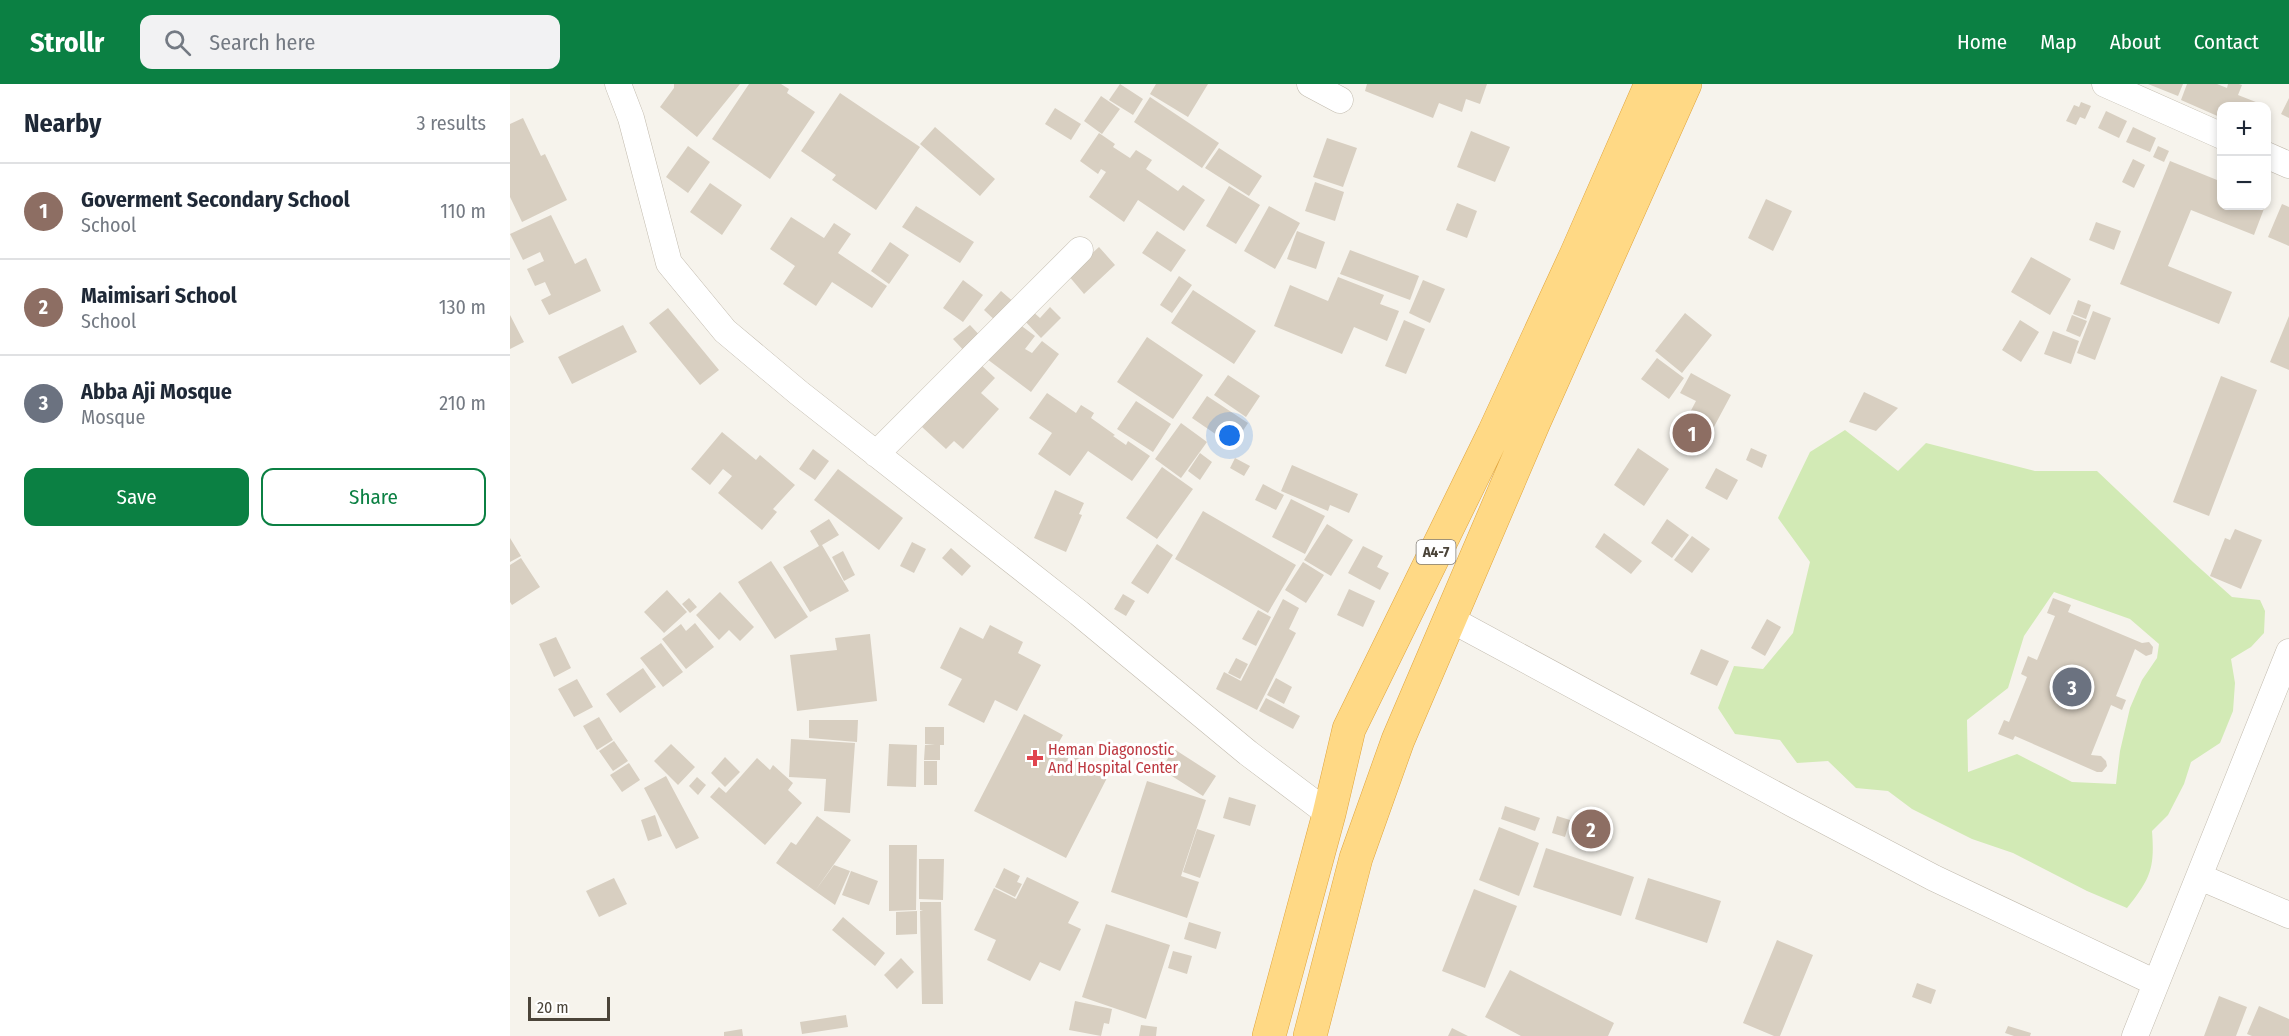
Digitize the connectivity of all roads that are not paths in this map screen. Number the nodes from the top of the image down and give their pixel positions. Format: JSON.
{"nodes":[{"id":1,"x":618,"y":84,"type":"edge"},
{"id":2,"x":1310,"y":84,"type":"edge"},
{"id":3,"x":1651,"y":84,"type":"edge"},
{"id":4,"x":1685,"y":84,"type":"edge"},
{"id":5,"x":2105,"y":84,"type":"edge"},
{"id":6,"x":1341,"y":100,"type":"dead end"},
{"id":7,"x":2217,"y":134,"type":"edge"},
{"id":8,"x":2268,"y":156,"type":"edge"},
{"id":9,"x":2289,"y":165,"type":"edge"},
{"id":10,"x":1080,"y":250,"type":"dead end"},
{"id":11,"x":876,"y":454,"type":"junction"},
{"id":12,"x":1450,"y":524,"type":"junction"},
{"id":13,"x":1483,"y":542,"type":"junction"},
{"id":14,"x":1450,"y":619,"type":"junction"},
{"id":15,"x":2289,"y":652,"type":"edge"},
{"id":16,"x":1329,"y":814,"type":"junction"},
{"id":17,"x":2200,"y":877,"type":"junction"},
{"id":18,"x":2289,"y":915,"type":"edge"},
{"id":19,"x":2156,"y":983,"type":"junction"},
{"id":20,"x":1269,"y":1036,"type":"edge"},
{"id":21,"x":1310,"y":1036,"type":"edge"},
{"id":22,"x":2135,"y":1036,"type":"edge"}],
"edges":[{"from":1,"to":11,"type":"street"},
{"from":2,"to":6,"type":"street"},
{"from":3,"to":12,"type":"highway","number":"A4-7"},
{"from":4,"to":13,"type":"highway","number":"A4-7"},
{"from":5,"to":7,"type":"street"},
{"from":8,"to":9,"type":"street"},
{"from":10,"to":11,"type":"street"},
{"from":11,"to":16,"type":"street"},
{"from":12,"to":13,"type":"highway"},
{"from":12,"to":16,"type":"highway","number":"A4-7"},
{"from":13,"to":14,"type":"highway","number":"A4-7"},
{"from":14,"to":19,"type":"street"},
{"from":14,"to":21,"type":"highway","number":"A4-7"},
{"from":15,"to":17,"type":"street"},
{"from":16,"to":20,"type":"highway","number":"A4-7"},
{"from":17,"to":18,"type":"street"},
{"from":17,"to":19,"type":"street"},
{"from":19,"to":22,"type":"street"}]}
